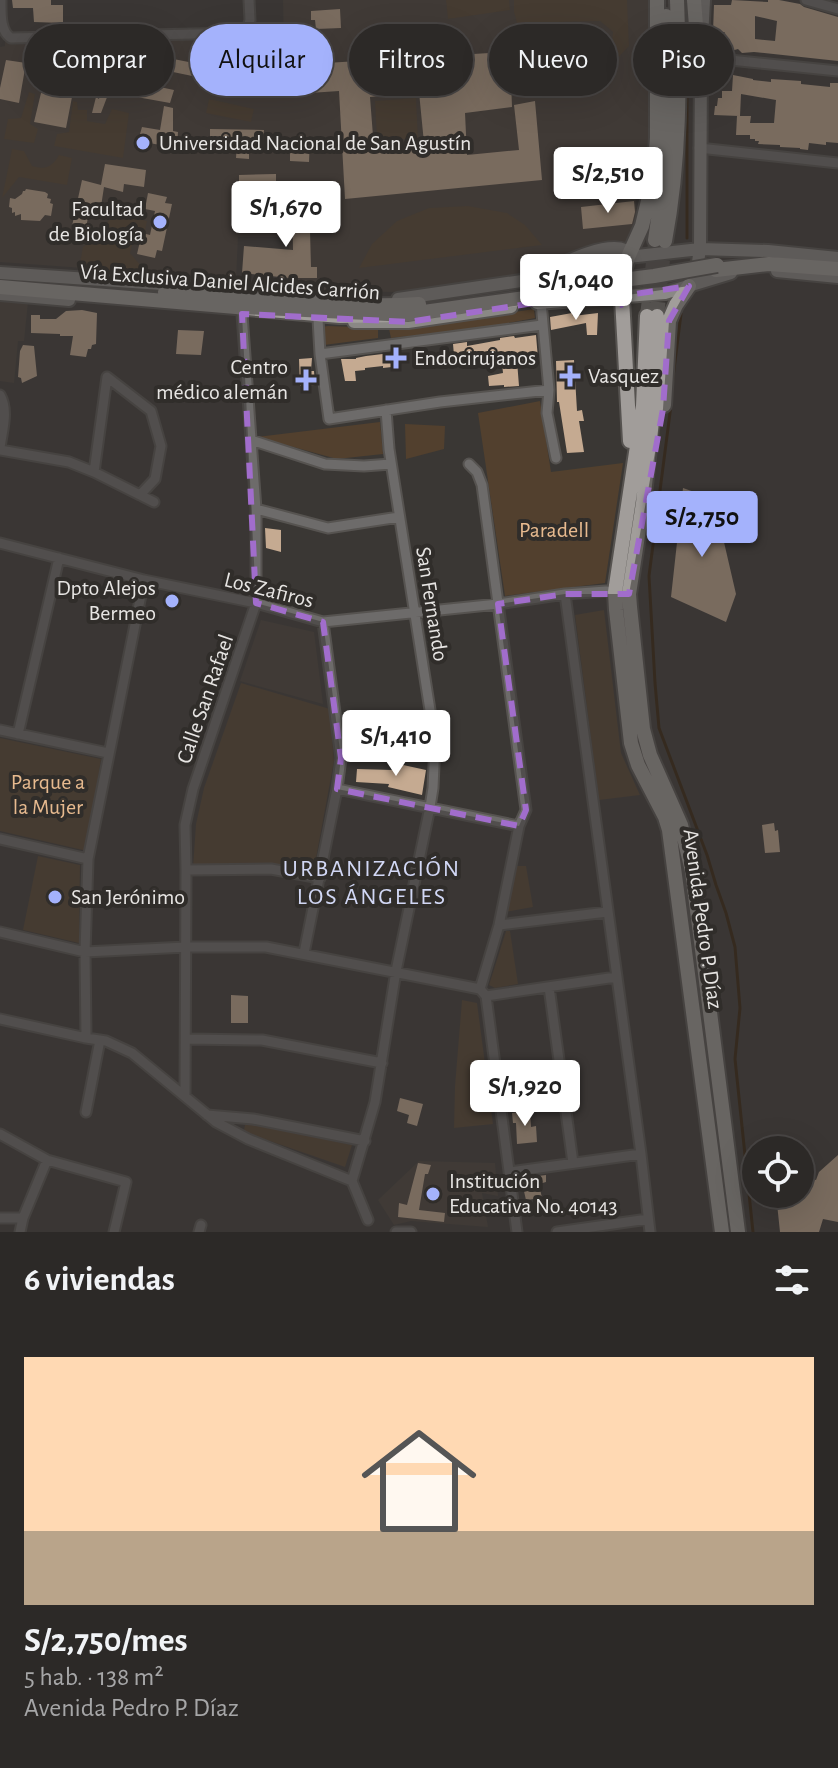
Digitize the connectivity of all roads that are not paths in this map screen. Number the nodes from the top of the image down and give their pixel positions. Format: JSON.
{"nodes":[{"id":1,"x":1,"y":0,"type":"edge"},
{"id":2,"x":249,"y":0,"type":"edge"},
{"id":3,"x":657,"y":0,"type":"edge"},
{"id":4,"x":666,"y":0,"type":"edge"},
{"id":5,"x":677,"y":0,"type":"edge"},
{"id":6,"x":806,"y":0,"type":"edge"},
{"id":7,"x":698,"y":1,"type":"edge"},
{"id":8,"x":838,"y":9,"type":"edge"},
{"id":9,"x":697,"y":24,"type":"edge"},
{"id":10,"x":734,"y":60,"type":"edge"},
{"id":11,"x":838,"y":71,"type":"edge"},
{"id":12,"x":700,"y":96,"type":"edge"},
{"id":13,"x":699,"y":148,"type":"junction"},
{"id":14,"x":838,"y":163,"type":"edge"},
{"id":15,"x":700,"y":249,"type":"junction"},
{"id":16,"x":679,"y":251,"type":"junction"},
{"id":17,"x":628,"y":257,"type":"junction"},
{"id":18,"x":838,"y":263,"type":"edge"},
{"id":19,"x":697,"y":266,"type":"junction"},
{"id":20,"x":0,"y":273,"type":"edge"},
{"id":21,"x":838,"y":277,"type":"edge"},
{"id":22,"x":0,"y":284,"type":"edge"},
{"id":23,"x":689,"y":286,"type":"junction"},
{"id":24,"x":621,"y":289,"type":"junction"},
{"id":25,"x":593,"y":290,"type":"junction"},
{"id":26,"x":0,"y":294,"type":"edge"},
{"id":27,"x":541,"y":302,"type":"junction"},
{"id":28,"x":242,"y":314,"type":"junction"},
{"id":29,"x":318,"y":319,"type":"junction"},
{"id":30,"x":542,"y":325,"type":"junction"},
{"id":31,"x":320,"y":354,"type":"junction"},
{"id":32,"x":625,"y":356,"type":"junction"},
{"id":33,"x":549,"y":390,"type":"junction"},
{"id":34,"x":0,"y":395,"type":"edge"},
{"id":35,"x":386,"y":410,"type":"junction"},
{"id":36,"x":251,"y":440,"type":"junction"},
{"id":37,"x":0,"y":449,"type":"edge"},
{"id":38,"x":556,"y":458,"type":"dead end"},
{"id":39,"x":391,"y":464,"type":"junction"},
{"id":40,"x":469,"y":464,"type":"dead end"},
{"id":41,"x":94,"y":472,"type":"junction"},
{"id":42,"x":632,"y":477,"type":"junction"},
{"id":43,"x":140,"y":495,"type":"junction"},
{"id":44,"x":154,"y":502,"type":"dead end"},
{"id":45,"x":643,"y":503,"type":"junction"},
{"id":46,"x":256,"y":509,"type":"junction"},
{"id":47,"x":399,"y":517,"type":"junction"},
{"id":48,"x":0,"y":543,"type":"edge"},
{"id":49,"x":59,"y":558,"type":"junction"},
{"id":50,"x":144,"y":580,"type":"junction"},
{"id":51,"x":622,"y":593,"type":"junction"},
{"id":52,"x":565,"y":594,"type":"junction"},
{"id":53,"x":256,"y":603,"type":"junction"},
{"id":54,"x":498,"y":604,"type":"junction"},
{"id":55,"x":416,"y":613,"type":"junction"},
{"id":56,"x":323,"y":622,"type":"junction"},
{"id":57,"x":0,"y":730,"type":"edge"},
{"id":58,"x":18,"y":734,"type":"junction"},
{"id":59,"x":108,"y":753,"type":"junction"},
{"id":60,"x":337,"y":789,"type":"junction"},
{"id":61,"x":430,"y":807,"type":"junction"},
{"id":62,"x":519,"y":826,"type":"junction"},
{"id":63,"x":0,"y":839,"type":"edge"},
{"id":64,"x":88,"y":859,"type":"junction"},
{"id":65,"x":691,"y":866,"type":"junction"},
{"id":66,"x":675,"y":868,"type":"junction"},
{"id":67,"x":186,"y":870,"type":"junction"},
{"id":68,"x":320,"y":878,"type":"junction"},
{"id":69,"x":607,"y":912,"type":"junction"},
{"id":70,"x":499,"y":925,"type":"junction"},
{"id":71,"x":0,"y":932,"type":"edge"},
{"id":72,"x":186,"y":947,"type":"junction"},
{"id":73,"x":85,"y":952,"type":"junction"},
{"id":74,"x":304,"y":953,"type":"junction"},
{"id":75,"x":396,"y":971,"type":"junction"},
{"id":76,"x":616,"y":977,"type":"junction"},
{"id":77,"x":549,"y":987,"type":"junction"},
{"id":78,"x":483,"y":992,"type":"junction"},
{"id":79,"x":0,"y":1019,"type":"edge"},
{"id":80,"x":86,"y":1038,"type":"junction"},
{"id":81,"x":186,"y":1039,"type":"junction"},
{"id":82,"x":100,"y":1040,"type":"junction"},
{"id":83,"x":382,"y":1063,"type":"junction"},
{"id":84,"x":185,"y":1096,"type":"junction"},
{"id":85,"x":86,"y":1112,"type":"dead end"},
{"id":86,"x":207,"y":1115,"type":"junction"},
{"id":87,"x":0,"y":1134,"type":"edge"},
{"id":88,"x":365,"y":1141,"type":"junction"},
{"id":89,"x":641,"y":1154,"type":"junction"},
{"id":90,"x":47,"y":1160,"type":"junction"},
{"id":91,"x":573,"y":1163,"type":"junction"},
{"id":92,"x":510,"y":1172,"type":"junction"},
{"id":93,"x":352,"y":1181,"type":"junction"},
{"id":94,"x":0,"y":1218,"type":"edge"},
{"id":95,"x":23,"y":1218,"type":"junction"},
{"id":96,"x":648,"y":1219,"type":"junction"},
{"id":97,"x":368,"y":1220,"type":"dead end"},
{"id":98,"x":20,"y":1232,"type":"edge"},
{"id":99,"x":114,"y":1232,"type":"edge"},
{"id":100,"x":396,"y":1232,"type":"edge"},
{"id":101,"x":411,"y":1232,"type":"edge"},
{"id":102,"x":517,"y":1232,"type":"edge"},
{"id":103,"x":557,"y":1232,"type":"edge"},
{"id":104,"x":650,"y":1232,"type":"edge"},
{"id":105,"x":722,"y":1232,"type":"edge"},
{"id":106,"x":738,"y":1232,"type":"edge"}],
"edges":[{"from":1,"to":2,"type":"street"},
{"from":3,"to":17,"type":"main road"},
{"from":4,"to":5,"type":"main road"},
{"from":6,"to":8,"type":"street"},
{"from":7,"to":9,"type":"main road"},
{"from":10,"to":11,"type":"street"},
{"from":12,"to":13,"type":"main road"},
{"from":13,"to":14,"type":"street"},
{"from":13,"to":15,"type":"main road"},
{"from":15,"to":16,"type":"main road"},
{"from":15,"to":18,"type":"main road"},
{"from":15,"to":19,"type":"main road"},
{"from":16,"to":17,"type":"main road"},
{"from":16,"to":19,"type":"main road"},
{"from":17,"to":20,"type":"main road"},
{"from":17,"to":24,"type":"main road"},
{"from":18,"to":25,"type":"main road","name":"Vía Exclusiva Daniel Alcides Carrión","bridge":true},
{"from":19,"to":23,"type":"main road"},
{"from":21,"to":23,"type":"main road"},
{"from":22,"to":25,"type":"main road","name":"Vía Exclusiva Daniel Alcides Carrión"},
{"from":23,"to":24,"type":"main road"},
{"from":23,"to":45,"type":"main road"},
{"from":24,"to":25,"type":"main road"},
{"from":24,"to":32,"type":"main road"},
{"from":25,"to":27,"type":"main road"},
{"from":25,"to":32,"type":"main road"},
{"from":26,"to":28,"type":"main road"},
{"from":27,"to":29,"type":"main road"},
{"from":27,"to":30,"type":"street"},
{"from":28,"to":29,"type":"main road"},
{"from":28,"to":36,"type":"street","name":"Calle San Rafael"},
{"from":29,"to":31,"type":"street"},
{"from":30,"to":31,"type":"street"},
{"from":30,"to":33,"type":"street"},
{"from":31,"to":35,"type":"street"},
{"from":32,"to":42,"type":"main road"},
{"from":33,"to":35,"type":"street"},
{"from":33,"to":38,"type":"street"},
{"from":34,"to":37,"type":"street"},
{"from":35,"to":39,"type":"street","name":"San Fernando"},
{"from":36,"to":39,"type":"street"},
{"from":36,"to":46,"type":"street","name":"Calle San Rafael"},
{"from":37,"to":41,"type":"street"},
{"from":39,"to":47,"type":"street","name":"San Fernando"},
{"from":40,"to":54,"type":"street"},
{"from":41,"to":43,"type":"street"},
{"from":41,"to":43,"type":"street"},
{"from":42,"to":45,"type":"main road"},
{"from":42,"to":51,"type":"main road","name":"Avenida Pedro P. Díaz"},
{"from":43,"to":44,"type":"street"},
{"from":45,"to":51,"type":"main road","name":"Avenida Pedro P. Díaz"},
{"from":46,"to":47,"type":"street"},
{"from":46,"to":53,"type":"street","name":"Calle San Rafael"},
{"from":47,"to":55,"type":"street","name":"San Fernando"},
{"from":48,"to":49,"type":"street","name":"Los Zafiros"},
{"from":49,"to":50,"type":"street","name":"Los Zafiros"},
{"from":49,"to":58,"type":"street"},
{"from":50,"to":53,"type":"street","name":"Los Zafiros"},
{"from":50,"to":59,"type":"street"},
{"from":51,"to":52,"type":"street","name":"Los Zafiros"},
{"from":51,"to":65,"type":"main road","name":"Avenida Pedro P. Díaz"},
{"from":51,"to":66,"type":"main road","name":"Avenida Pedro P. Díaz"},
{"from":52,"to":54,"type":"street","name":"Los Zafiros"},
{"from":52,"to":69,"type":"street"},
{"from":53,"to":56,"type":"street","name":"Los Zafiros"},
{"from":53,"to":67,"type":"street","name":"Calle San Rafael"},
{"from":54,"to":55,"type":"street","name":"Los Zafiros"},
{"from":54,"to":62,"type":"street"},
{"from":55,"to":56,"type":"street","name":"Los Zafiros"},
{"from":55,"to":61,"type":"street","name":"San Fernando"},
{"from":56,"to":60,"type":"street"},
{"from":57,"to":58,"type":"street"},
{"from":58,"to":59,"type":"street"},
{"from":59,"to":64,"type":"street"},
{"from":60,"to":61,"type":"street"},
{"from":60,"to":68,"type":"street"},
{"from":61,"to":62,"type":"street"},
{"from":61,"to":75,"type":"street","name":"San Fernando"},
{"from":62,"to":70,"type":"street"},
{"from":63,"to":64,"type":"street"},
{"from":64,"to":73,"type":"street"},
{"from":65,"to":66,"type":"main road"},
{"from":65,"to":106,"type":"main road","name":"Avenida Pedro P. Díaz"},
{"from":66,"to":105,"type":"main road","name":"Avenida Pedro P. Díaz"},
{"from":67,"to":68,"type":"street"},
{"from":67,"to":72,"type":"street","name":"Calle San Rafael"},
{"from":68,"to":74,"type":"street"},
{"from":69,"to":70,"type":"street"},
{"from":69,"to":76,"type":"street"},
{"from":70,"to":78,"type":"street"},
{"from":71,"to":73,"type":"street"},
{"from":72,"to":73,"type":"street"},
{"from":72,"to":74,"type":"street"},
{"from":72,"to":81,"type":"street","name":"Calle San Rafael"},
{"from":73,"to":80,"type":"street"},
{"from":74,"to":75,"type":"street"},
{"from":75,"to":78,"type":"street"},
{"from":75,"to":83,"type":"street","name":"San Fernando"},
{"from":76,"to":77,"type":"street"},
{"from":76,"to":89,"type":"street"},
{"from":77,"to":78,"type":"street"},
{"from":77,"to":91,"type":"street"},
{"from":78,"to":92,"type":"street"},
{"from":79,"to":80,"type":"street"},
{"from":80,"to":82,"type":"street"},
{"from":81,"to":83,"type":"street"},
{"from":81,"to":84,"type":"street","name":"Calle San Rafael"},
{"from":82,"to":84,"type":"street"},
{"from":82,"to":85,"type":"street"},
{"from":83,"to":88,"type":"street","name":"San Fernando"},
{"from":84,"to":86,"type":"street"},
{"from":86,"to":88,"type":"street"},
{"from":86,"to":93,"type":"street"},
{"from":87,"to":90,"type":"street"},
{"from":88,"to":93,"type":"street","name":"San Fernando"},
{"from":89,"to":91,"type":"street"},
{"from":89,"to":96,"type":"street"},
{"from":90,"to":95,"type":"street"},
{"from":90,"to":99,"type":"street"},
{"from":91,"to":92,"type":"street"},
{"from":92,"to":102,"type":"street"},
{"from":93,"to":97,"type":"street"},
{"from":94,"to":95,"type":"street"},
{"from":95,"to":98,"type":"street"},
{"from":96,"to":103,"type":"street"},
{"from":96,"to":104,"type":"street"},
{"from":100,"to":101,"type":"street"}]}
